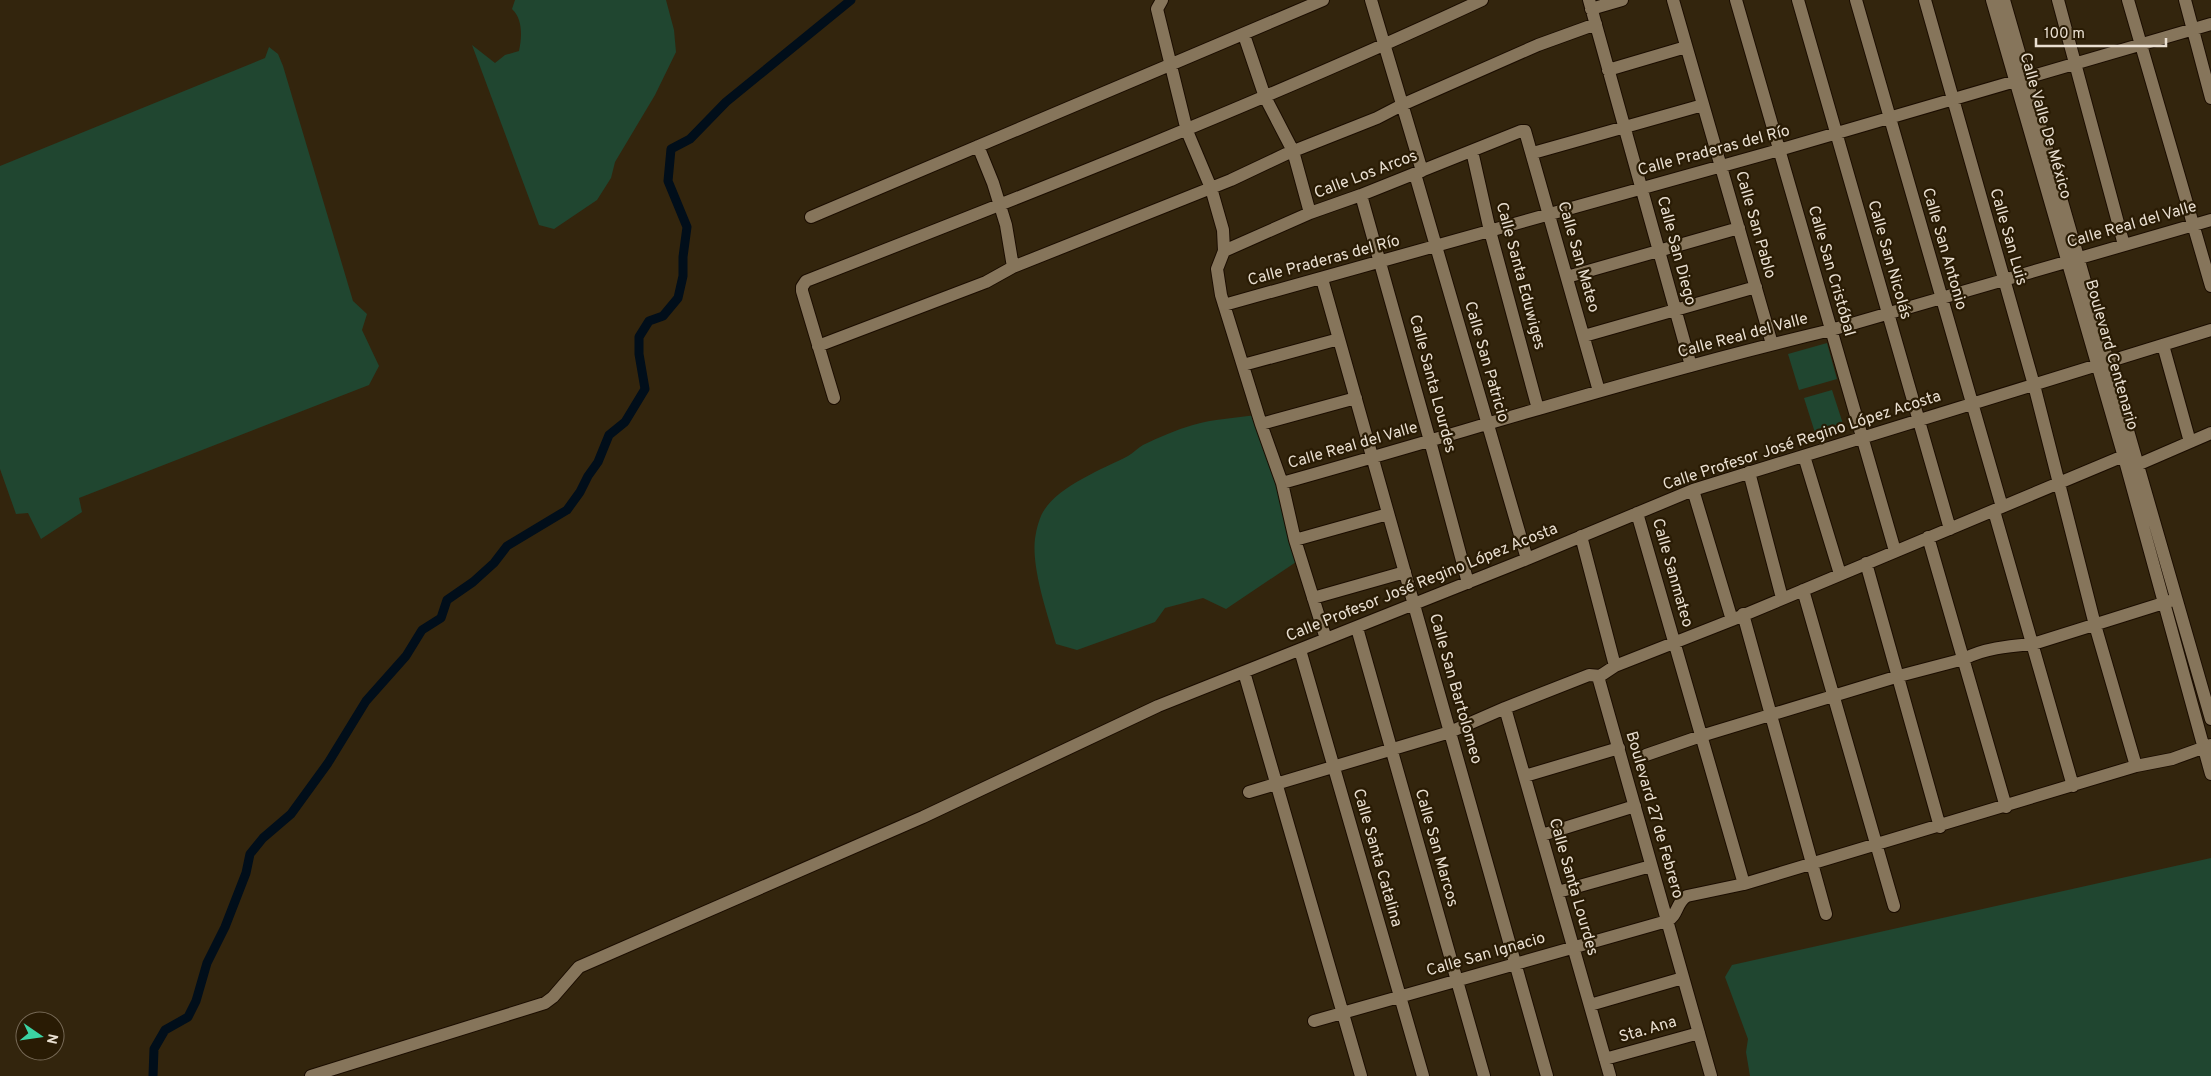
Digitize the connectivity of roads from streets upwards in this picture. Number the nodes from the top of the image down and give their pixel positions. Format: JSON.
{"nodes":[{"id":1,"x":1162,"y":0,"type":"edge"},
{"id":2,"x":1323,"y":0,"type":"edge"},
{"id":3,"x":1371,"y":0,"type":"edge"},
{"id":4,"x":1482,"y":0,"type":"edge"},
{"id":5,"x":1622,"y":0,"type":"edge"},
{"id":6,"x":1673,"y":0,"type":"edge"},
{"id":7,"x":1736,"y":0,"type":"edge"},
{"id":8,"x":1798,"y":0,"type":"edge"},
{"id":9,"x":1856,"y":0,"type":"edge"},
{"id":10,"x":1925,"y":0,"type":"edge"},
{"id":11,"x":1992,"y":0,"type":"edge"},
{"id":12,"x":2004,"y":0,"type":"edge"},
{"id":13,"x":2058,"y":0,"type":"edge"},
{"id":14,"x":2128,"y":0,"type":"edge"},
{"id":15,"x":2185,"y":0,"type":"edge"},
{"id":16,"x":1590,"y":4,"type":"edge"},
{"id":17,"x":1596,"y":24,"type":"junction"},
{"id":18,"x":2211,"y":24,"type":"edge"},
{"id":19,"x":2193,"y":29,"type":"junction"},
{"id":20,"x":1244,"y":35,"type":"junction"},
{"id":21,"x":2141,"y":44,"type":"junction"},
{"id":22,"x":1386,"y":45,"type":"junction"},
{"id":23,"x":1686,"y":47,"type":"junction"},
{"id":24,"x":1170,"y":63,"type":"junction"},
{"id":25,"x":2076,"y":64,"type":"junction"},
{"id":26,"x":1608,"y":70,"type":"junction"},
{"id":27,"x":2021,"y":80,"type":"junction"},
{"id":28,"x":1265,"y":97,"type":"junction"},
{"id":29,"x":2211,"y":98,"type":"edge"},
{"id":30,"x":1952,"y":99,"type":"junction"},
{"id":31,"x":1404,"y":104,"type":"junction"},
{"id":32,"x":1703,"y":104,"type":"junction"},
{"id":33,"x":1890,"y":118,"type":"junction"},
{"id":34,"x":1624,"y":127,"type":"junction"},
{"id":35,"x":1187,"y":131,"type":"junction"},
{"id":36,"x":1523,"y":131,"type":"joint"},
{"id":37,"x":1836,"y":133,"type":"junction"},
{"id":38,"x":978,"y":146,"type":"junction"},
{"id":39,"x":1779,"y":150,"type":"junction"},
{"id":40,"x":1293,"y":151,"type":"junction"},
{"id":41,"x":1472,"y":151,"type":"junction"},
{"id":42,"x":1532,"y":153,"type":"junction"},
{"id":43,"x":1721,"y":166,"type":"junction"},
{"id":44,"x":1418,"y":172,"type":"junction"},
{"id":45,"x":1642,"y":187,"type":"junction"},
{"id":46,"x":1211,"y":188,"type":"junction"},
{"id":47,"x":1361,"y":195,"type":"junction"},
{"id":48,"x":998,"y":206,"type":"junction"},
{"id":49,"x":1310,"y":213,"type":"junction"},
{"id":50,"x":1550,"y":214,"type":"junction"},
{"id":51,"x":811,"y":217,"type":"dead end"},
{"id":52,"x":2211,"y":220,"type":"edge"},
{"id":53,"x":2192,"y":225,"type":"junction"},
{"id":54,"x":1739,"y":228,"type":"junction"},
{"id":55,"x":1490,"y":232,"type":"junction"},
{"id":56,"x":2124,"y":245,"type":"junction"},
{"id":57,"x":1436,"y":247,"type":"junction"},
{"id":58,"x":1224,"y":250,"type":"junction"},
{"id":59,"x":1659,"y":251,"type":"junction"},
{"id":60,"x":2072,"y":260,"type":"junction"},
{"id":61,"x":1382,"y":263,"type":"junction"},
{"id":62,"x":1013,"y":267,"type":"junction"},
{"id":63,"x":1567,"y":276,"type":"junction"},
{"id":64,"x":1322,"y":280,"type":"junction"},
{"id":65,"x":2003,"y":280,"type":"junction"},
{"id":66,"x":2211,"y":286,"type":"edge"},
{"id":67,"x":1756,"y":288,"type":"junction"},
{"id":68,"x":1942,"y":298,"type":"junction"},
{"id":69,"x":1224,"y":305,"type":"junction"},
{"id":70,"x":1676,"y":311,"type":"junction"},
{"id":71,"x":1888,"y":314,"type":"junction"},
{"id":72,"x":1831,"y":330,"type":"junction"},
{"id":73,"x":2211,"y":330,"type":"edge"},
{"id":74,"x":1584,"y":336,"type":"junction"},
{"id":75,"x":1339,"y":339,"type":"junction"},
{"id":76,"x":1772,"y":344,"type":"junction"},
{"id":77,"x":2163,"y":345,"type":"junction"},
{"id":78,"x":818,"y":346,"type":"junction"},
{"id":79,"x":2102,"y":364,"type":"junction"},
{"id":80,"x":1243,"y":365,"type":"junction"},
{"id":81,"x":1691,"y":366,"type":"junction"},
{"id":82,"x":2034,"y":385,"type":"junction"},
{"id":83,"x":1599,"y":391,"type":"junction"},
{"id":84,"x":834,"y":398,"type":"dead end"},
{"id":85,"x":1356,"y":398,"type":"junction"},
{"id":86,"x":1972,"y":404,"type":"junction"},
{"id":87,"x":1538,"y":409,"type":"junction"},
{"id":88,"x":1918,"y":421,"type":"junction"},
{"id":89,"x":1260,"y":424,"type":"junction"},
{"id":90,"x":1487,"y":424,"type":"junction"},
{"id":91,"x":2211,"y":433,"type":"edge"},
{"id":92,"x":1862,"y":438,"type":"junction"},
{"id":93,"x":1430,"y":441,"type":"junction"},
{"id":94,"x":2190,"y":442,"type":"junction"},
{"id":95,"x":1804,"y":456,"type":"junction"},
{"id":96,"x":1372,"y":458,"type":"junction"},
{"id":97,"x":2131,"y":458,"type":"junction"},
{"id":98,"x":1749,"y":472,"type":"junction"},
{"id":99,"x":1282,"y":482,"type":"junction"},
{"id":100,"x":2059,"y":484,"type":"junction"},
{"id":101,"x":1692,"y":490,"type":"junction"},
{"id":102,"x":1998,"y":509,"type":"junction"},
{"id":103,"x":1637,"y":513,"type":"junction"},
{"id":104,"x":1388,"y":514,"type":"junction"},
{"id":105,"x":1950,"y":529,"type":"junction"},
{"id":106,"x":1581,"y":536,"type":"junction"},
{"id":107,"x":1928,"y":538,"type":"junction"},
{"id":108,"x":1295,"y":540,"type":"junction"},
{"id":109,"x":1895,"y":551,"type":"junction"},
{"id":110,"x":1527,"y":559,"type":"junction"},
{"id":111,"x":1866,"y":563,"type":"junction"},
{"id":112,"x":1405,"y":572,"type":"junction"},
{"id":113,"x":1840,"y":574,"type":"junction"},
{"id":114,"x":1468,"y":583,"type":"junction"},
{"id":115,"x":1803,"y":590,"type":"junction"},
{"id":116,"x":1314,"y":598,"type":"junction"},
{"id":117,"x":1782,"y":598,"type":"junction"},
{"id":118,"x":2169,"y":602,"type":"junction"},
{"id":119,"x":1414,"y":604,"type":"junction"},
{"id":120,"x":1737,"y":617,"type":"junction"},
{"id":121,"x":2095,"y":625,"type":"junction"},
{"id":122,"x":1356,"y":628,"type":"junction"},
{"id":123,"x":1326,"y":639,"type":"junction"},
{"id":124,"x":1675,"y":643,"type":"junction"},
{"id":125,"x":2033,"y":644,"type":"junction"},
{"id":126,"x":1300,"y":650,"type":"junction"},
{"id":127,"x":1964,"y":659,"type":"junction"},
{"id":128,"x":1615,"y":666,"type":"junction"},
{"id":129,"x":1244,"y":672,"type":"junction"},
{"id":130,"x":1600,"y":676,"type":"junction"},
{"id":131,"x":1898,"y":676,"type":"junction"},
{"id":132,"x":1835,"y":697,"type":"junction"},
{"id":133,"x":1505,"y":708,"type":"junction"},
{"id":134,"x":1771,"y":715,"type":"junction"},
{"id":135,"x":2211,"y":719,"type":"edge"},
{"id":136,"x":1450,"y":732,"type":"junction"},
{"id":137,"x":1701,"y":736,"type":"junction"},
{"id":138,"x":2208,"y":746,"type":"edge"},
{"id":139,"x":1619,"y":748,"type":"junction"},
{"id":140,"x":1392,"y":750,"type":"junction"},
{"id":141,"x":1646,"y":755,"type":"dead end"},
{"id":142,"x":2136,"y":766,"type":"junction"},
{"id":143,"x":1334,"y":767,"type":"junction"},
{"id":144,"x":2211,"y":774,"type":"edge"},
{"id":145,"x":1525,"y":776,"type":"junction"},
{"id":146,"x":1276,"y":783,"type":"junction"},
{"id":147,"x":2073,"y":786,"type":"junction"},
{"id":148,"x":1249,"y":792,"type":"dead end"},
{"id":149,"x":1634,"y":806,"type":"junction"},
{"id":150,"x":2006,"y":807,"type":"junction"},
{"id":151,"x":1940,"y":827,"type":"junction"},
{"id":152,"x":1542,"y":835,"type":"junction"},
{"id":153,"x":1877,"y":844,"type":"junction"},
{"id":154,"x":1812,"y":864,"type":"junction"},
{"id":155,"x":1651,"y":866,"type":"junction"},
{"id":156,"x":1744,"y":884,"type":"junction"},
{"id":157,"x":1558,"y":892,"type":"junction"},
{"id":158,"x":1894,"y":906,"type":"dead end"},
{"id":159,"x":1826,"y":914,"type":"dead end"},
{"id":160,"x":1667,"y":921,"type":"junction"},
{"id":161,"x":1574,"y":947,"type":"junction"},
{"id":162,"x":1516,"y":964,"type":"junction"},
{"id":163,"x":1683,"y":978,"type":"junction"},
{"id":164,"x":1457,"y":980,"type":"junction"},
{"id":165,"x":1400,"y":996,"type":"junction"},
{"id":166,"x":1590,"y":1005,"type":"junction"},
{"id":167,"x":1343,"y":1013,"type":"junction"},
{"id":168,"x":1314,"y":1021,"type":"dead end"},
{"id":169,"x":1698,"y":1033,"type":"junction"},
{"id":170,"x":1605,"y":1059,"type":"junction"},
{"id":171,"x":311,"y":1076,"type":"edge"},
{"id":172,"x":1361,"y":1076,"type":"edge"},
{"id":173,"x":1423,"y":1076,"type":"edge"},
{"id":174,"x":1484,"y":1076,"type":"edge"},
{"id":175,"x":1547,"y":1076,"type":"edge"},
{"id":176,"x":1610,"y":1076,"type":"edge"},
{"id":177,"x":1711,"y":1076,"type":"edge"}],
"edges":[{"from":1,"to":24,"type":"street"},
{"from":2,"to":20,"type":"street"},
{"from":3,"to":22,"type":"street","name":"Calle San Patricio"},
{"from":4,"to":22,"type":"street"},
{"from":5,"to":16,"type":"street"},
{"from":6,"to":23,"type":"street","name":"Calle San Pablo"},
{"from":7,"to":39,"type":"street","name":"Calle San Cristóbal"},
{"from":8,"to":37,"type":"street","name":"Calle San Nicolás"},
{"from":9,"to":33,"type":"street","name":"Calle San Antonio"},
{"from":10,"to":30,"type":"street","name":"Calle San Luis"},
{"from":11,"to":27,"type":"street","name":"Calle Valle De México"},
{"from":12,"to":27,"type":"street","name":"Calle Valle De México"},
{"from":13,"to":25,"type":"street"},
{"from":14,"to":21,"type":"street"},
{"from":15,"to":19,"type":"street"},
{"from":16,"to":17,"type":"street","name":"Calle San Diego"},
{"from":17,"to":26,"type":"street","name":"Calle San Diego"},
{"from":17,"to":31,"type":"street"},
{"from":18,"to":19,"type":"street","name":"Calle Praderas del Río"},
{"from":19,"to":21,"type":"street","name":"Calle Praderas del Río"},
{"from":19,"to":29,"type":"street"},
{"from":20,"to":24,"type":"street"},
{"from":20,"to":28,"type":"street"},
{"from":21,"to":25,"type":"street","name":"Calle Praderas del Río"},
{"from":21,"to":53,"type":"street"},
{"from":22,"to":28,"type":"street"},
{"from":22,"to":31,"type":"street","name":"Calle San Patricio"},
{"from":23,"to":26,"type":"street"},
{"from":23,"to":32,"type":"street","name":"Calle San Pablo"},
{"from":24,"to":35,"type":"street"},
{"from":24,"to":38,"type":"street"},
{"from":25,"to":27,"type":"street","name":"Calle Praderas del Río"},
{"from":25,"to":56,"type":"street"},
{"from":26,"to":34,"type":"street","name":"Calle San Diego"},
{"from":27,"to":30,"type":"street","name":"Calle Praderas del Río"},
{"from":27,"to":60,"type":"street","name":"Calle Valle De México"},
{"from":28,"to":35,"type":"street"},
{"from":28,"to":40,"type":"street"},
{"from":30,"to":33,"type":"street","name":"Calle Praderas del Río"},
{"from":30,"to":65,"type":"street","name":"Calle San Luis"},
{"from":31,"to":40,"type":"street"},
{"from":31,"to":44,"type":"street","name":"Calle San Patricio"},
{"from":32,"to":34,"type":"street"},
{"from":32,"to":43,"type":"street","name":"Calle San Pablo"},
{"from":33,"to":37,"type":"street","name":"Calle Praderas del Río"},
{"from":33,"to":68,"type":"street","name":"Calle San Antonio"},
{"from":34,"to":42,"type":"street"},
{"from":34,"to":45,"type":"street","name":"Calle San Diego"},
{"from":35,"to":46,"type":"street"},
{"from":35,"to":48,"type":"street"},
{"from":36,"to":41,"type":"street","name":"Calle Los Arcos"},
{"from":36,"to":42,"type":"street","name":"Calle San Mateo"},
{"from":37,"to":39,"type":"street","name":"Calle Praderas del Río"},
{"from":37,"to":71,"type":"street","name":"Calle San Nicolás"},
{"from":38,"to":48,"type":"street"},
{"from":38,"to":51,"type":"street"},
{"from":39,"to":43,"type":"street","name":"Calle Praderas del Río"},
{"from":39,"to":72,"type":"street","name":"Calle San Cristóbal"},
{"from":40,"to":46,"type":"street"},
{"from":40,"to":49,"type":"street"},
{"from":41,"to":44,"type":"street","name":"Calle Los Arcos"},
{"from":41,"to":55,"type":"street","name":"Calle Santa Eduwiges"},
{"from":42,"to":50,"type":"street","name":"Calle San Mateo"},
{"from":43,"to":45,"type":"street","name":"Calle Praderas del Río"},
{"from":43,"to":54,"type":"street","name":"Calle San Pablo"},
{"from":44,"to":47,"type":"street","name":"Calle Los Arcos"},
{"from":44,"to":57,"type":"street","name":"Calle San Patricio"},
{"from":45,"to":50,"type":"street","name":"Calle Praderas del Río"},
{"from":45,"to":59,"type":"street","name":"Calle San Diego"},
{"from":46,"to":58,"type":"street"},
{"from":46,"to":62,"type":"street"},
{"from":47,"to":49,"type":"street","name":"Calle Los Arcos"},
{"from":47,"to":61,"type":"street","name":"Calle Santa Lourdes"},
{"from":48,"to":62,"type":"street"},
{"from":48,"to":78,"type":"street"},
{"from":49,"to":58,"type":"street","name":"Calle Los Arcos"},
{"from":50,"to":55,"type":"street","name":"Calle Praderas del Río"},
{"from":50,"to":63,"type":"street","name":"Calle San Mateo"},
{"from":52,"to":53,"type":"street","name":"Calle Real del Valle"},
{"from":53,"to":56,"type":"street","name":"Calle Real del Valle"},
{"from":53,"to":66,"type":"street"},
{"from":54,"to":59,"type":"street"},
{"from":54,"to":67,"type":"street","name":"Calle San Pablo"},
{"from":55,"to":57,"type":"street","name":"Calle Praderas del Río"},
{"from":55,"to":87,"type":"street","name":"Calle Santa Eduwiges"},
{"from":56,"to":60,"type":"street","name":"Calle Real del Valle"},
{"from":57,"to":61,"type":"street","name":"Calle Praderas del Río"},
{"from":57,"to":90,"type":"street","name":"Calle San Patricio"},
{"from":58,"to":69,"type":"street"},
{"from":59,"to":63,"type":"street"},
{"from":59,"to":70,"type":"street","name":"Calle San Diego"},
{"from":60,"to":65,"type":"street","name":"Calle Real del Valle"},
{"from":60,"to":79,"type":"street","name":"Boulevard Centenario"},
{"from":61,"to":64,"type":"street","name":"Calle Praderas del Río"},
{"from":61,"to":93,"type":"street","name":"Calle Santa Lourdes"},
{"from":62,"to":78,"type":"street"},
{"from":63,"to":74,"type":"street","name":"Calle San Mateo"},
{"from":64,"to":69,"type":"street","name":"Calle Praderas del Río"},
{"from":64,"to":75,"type":"street","name":"Calle San Bartolomeo"},
{"from":65,"to":68,"type":"street","name":"Calle Real del Valle"},
{"from":65,"to":82,"type":"street","name":"Calle San Luis"},
{"from":67,"to":70,"type":"street"},
{"from":67,"to":76,"type":"street","name":"Calle San Pablo"},
{"from":68,"to":71,"type":"street","name":"Calle Real del Valle"},
{"from":68,"to":86,"type":"street","name":"Calle San Antonio"},
{"from":69,"to":80,"type":"street"},
{"from":70,"to":74,"type":"street"},
{"from":70,"to":81,"type":"street","name":"Calle San Diego"},
{"from":71,"to":72,"type":"street","name":"Calle Real del Valle"},
{"from":71,"to":88,"type":"street","name":"Calle San Nicolás"},
{"from":72,"to":76,"type":"street","name":"Calle Real del Valle"},
{"from":72,"to":92,"type":"street","name":"Calle San Cristóbal"},
{"from":73,"to":77,"type":"street","name":"Calle Profesor José Regino López Acosta"},
{"from":74,"to":83,"type":"street","name":"Calle San Mateo"},
{"from":75,"to":80,"type":"street"},
{"from":75,"to":85,"type":"street","name":"Calle San Bartolomeo"},
{"from":76,"to":81,"type":"street","name":"Calle Real del Valle"},
{"from":77,"to":79,"type":"street","name":"Calle Profesor José Regino López Acosta"},
{"from":77,"to":94,"type":"street"},
{"from":78,"to":84,"type":"street"},
{"from":79,"to":82,"type":"street","name":"Calle Profesor José Regino López Acosta"},
{"from":79,"to":97,"type":"street","name":"Boulevard Centenario"},
{"from":80,"to":89,"type":"street"},
{"from":81,"to":83,"type":"street","name":"Calle Real del Valle"},
{"from":82,"to":86,"type":"street","name":"Calle Profesor José Regino López Acosta"},
{"from":82,"to":100,"type":"street","name":"Calle San Luis"},
{"from":83,"to":87,"type":"street","name":"Calle Real del Valle"},
{"from":85,"to":89,"type":"street"},
{"from":85,"to":96,"type":"street","name":"Calle San Bartolomeo"},
{"from":86,"to":88,"type":"street","name":"Calle Profesor José Regino López Acosta"},
{"from":86,"to":102,"type":"street","name":"Calle San Antonio"},
{"from":87,"to":90,"type":"street","name":"Calle Real del Valle"},
{"from":88,"to":92,"type":"street","name":"Calle Profesor José Regino López Acosta"},
{"from":88,"to":105,"type":"street","name":"Calle San Nicolás"},
{"from":89,"to":99,"type":"street"},
{"from":90,"to":93,"type":"street","name":"Calle Real del Valle"},
{"from":90,"to":110,"type":"street","name":"Calle San Patricio"},
{"from":91,"to":94,"type":"street"},
{"from":92,"to":95,"type":"street","name":"Calle Profesor José Regino López Acosta"},
{"from":92,"to":109,"type":"street","name":"Calle San Cristóbal"},
{"from":93,"to":96,"type":"street","name":"Calle Real del Valle"},
{"from":93,"to":114,"type":"street","name":"Calle Santa Lourdes"},
{"from":94,"to":97,"type":"street"},
{"from":95,"to":98,"type":"street","name":"Calle Profesor José Regino López Acosta"},
{"from":95,"to":113,"type":"street"},
{"from":96,"to":99,"type":"street","name":"Calle Real del Valle"},
{"from":96,"to":104,"type":"street","name":"Calle San Bartolomeo"},
{"from":97,"to":100,"type":"street"},
{"from":97,"to":118,"type":"street","name":"Boulevard Centenario"},
{"from":98,"to":101,"type":"street","name":"Calle Profesor José Regino López Acosta"},
{"from":98,"to":117,"type":"street"},
{"from":99,"to":108,"type":"street"},
{"from":100,"to":102,"type":"street"},
{"from":100,"to":121,"type":"street","name":"Calle San Luis"},
{"from":101,"to":103,"type":"street","name":"Calle Profesor José Regino López Acosta"},
{"from":101,"to":120,"type":"street"},
{"from":102,"to":105,"type":"street"},
{"from":102,"to":125,"type":"street","name":"Calle San Antonio"},
{"from":103,"to":106,"type":"street","name":"Calle Profesor José Regino López Acosta"},
{"from":103,"to":124,"type":"street","name":"Calle Sanmateo"},
{"from":104,"to":108,"type":"street"},
{"from":104,"to":112,"type":"street","name":"Calle San Bartolomeo"},
{"from":105,"to":107,"type":"street"},
{"from":106,"to":110,"type":"street","name":"Calle Profesor José Regino López Acosta"},
{"from":106,"to":128,"type":"street"},
{"from":107,"to":109,"type":"street"},
{"from":107,"to":127,"type":"street"},
{"from":108,"to":116,"type":"street"},
{"from":109,"to":111,"type":"street"},
{"from":110,"to":114,"type":"street","name":"Calle Profesor José Regino López Acosta"},
{"from":111,"to":113,"type":"street"},
{"from":111,"to":131,"type":"street"},
{"from":112,"to":116,"type":"street"},
{"from":112,"to":119,"type":"street","name":"Calle San Bartolomeo"},
{"from":113,"to":115,"type":"street"},
{"from":114,"to":119,"type":"street","name":"Calle Profesor José Regino López Acosta"},
{"from":115,"to":117,"type":"street"},
{"from":115,"to":132,"type":"street"},
{"from":116,"to":123,"type":"street"},
{"from":117,"to":120,"type":"street"},
{"from":118,"to":121,"type":"street"},
{"from":118,"to":135,"type":"street"},
{"from":118,"to":138,"type":"street"},
{"from":119,"to":122,"type":"street","name":"Calle Profesor José Regino López Acosta"},
{"from":119,"to":136,"type":"street","name":"Calle San Bartolomeo"},
{"from":120,"to":124,"type":"street"},
{"from":120,"to":134,"type":"street"},
{"from":121,"to":125,"type":"street"},
{"from":121,"to":142,"type":"street","name":"Calle San Luis"},
{"from":122,"to":123,"type":"street","name":"Calle Profesor José Regino López Acosta"},
{"from":122,"to":140,"type":"street","name":"Calle San Marcos"},
{"from":123,"to":126,"type":"street","name":"Calle Profesor José Regino López Acosta"},
{"from":124,"to":128,"type":"street"},
{"from":124,"to":137,"type":"street","name":"Calle Sanmateo"},
{"from":125,"to":127,"type":"street"},
{"from":125,"to":147,"type":"street","name":"Calle San Antonio"},
{"from":126,"to":129,"type":"street","name":"Calle Profesor José Regino López Acosta"},
{"from":126,"to":143,"type":"street","name":"Calle Santa Catalina"},
{"from":127,"to":131,"type":"street"},
{"from":127,"to":150,"type":"street"},
{"from":128,"to":130,"type":"street"},
{"from":129,"to":146,"type":"street"},
{"from":129,"to":171,"type":"street","name":"Calle Profesor José Regino López Acosta"},
{"from":130,"to":133,"type":"street"},
{"from":130,"to":139,"type":"street","name":"Boulevard 27 de Febrero"},
{"from":131,"to":132,"type":"street"},
{"from":131,"to":151,"type":"street"},
{"from":132,"to":134,"type":"street"},
{"from":132,"to":153,"type":"street"},
{"from":133,"to":136,"type":"street"},
{"from":133,"to":145,"type":"street","name":"Calle Santa Lourdes"},
{"from":134,"to":137,"type":"street"},
{"from":134,"to":154,"type":"street"},
{"from":136,"to":140,"type":"street"},
{"from":136,"to":162,"type":"street","name":"Calle San Bartolomeo"},
{"from":137,"to":141,"type":"street"},
{"from":137,"to":156,"type":"street","name":"Calle Sanmateo"},
{"from":138,"to":142,"type":"street"},
{"from":138,"to":144,"type":"street"},
{"from":139,"to":145,"type":"street"},
{"from":139,"to":149,"type":"street","name":"Boulevard 27 de Febrero"},
{"from":140,"to":143,"type":"street"},
{"from":140,"to":164,"type":"street","name":"Calle San Marcos"},
{"from":142,"to":147,"type":"street"},
{"from":143,"to":146,"type":"street"},
{"from":143,"to":165,"type":"street","name":"Calle Santa Catalina"},
{"from":145,"to":152,"type":"street","name":"Calle Santa Lourdes"},
{"from":146,"to":148,"type":"street"},
{"from":146,"to":167,"type":"street"},
{"from":147,"to":150,"type":"street"},
{"from":149,"to":152,"type":"street"},
{"from":149,"to":155,"type":"street","name":"Boulevard 27 de Febrero"},
{"from":150,"to":151,"type":"street"},
{"from":151,"to":153,"type":"street"},
{"from":152,"to":157,"type":"street","name":"Calle Santa Lourdes"},
{"from":153,"to":154,"type":"street"},
{"from":153,"to":158,"type":"street"},
{"from":154,"to":156,"type":"street"},
{"from":154,"to":159,"type":"street"},
{"from":155,"to":157,"type":"street"},
{"from":155,"to":160,"type":"street","name":"Boulevard 27 de Febrero"},
{"from":156,"to":160,"type":"street"},
{"from":157,"to":161,"type":"street","name":"Calle Santa Lourdes"},
{"from":160,"to":161,"type":"street","name":"Calle San Ignacio"},
{"from":160,"to":163,"type":"street","name":"Boulevard 27 de Febrero"},
{"from":161,"to":162,"type":"street","name":"Calle San Ignacio"},
{"from":161,"to":166,"type":"street","name":"Calle Santa Lourdes"},
{"from":162,"to":164,"type":"street","name":"Calle San Ignacio"},
{"from":162,"to":175,"type":"street","name":"Calle San Bartolomeo"},
{"from":163,"to":166,"type":"street"},
{"from":163,"to":169,"type":"street","name":"Boulevard 27 de Febrero"},
{"from":164,"to":165,"type":"street","name":"Calle San Ignacio"},
{"from":164,"to":174,"type":"street","name":"Calle San Marcos"},
{"from":165,"to":167,"type":"street","name":"Calle San Ignacio"},
{"from":165,"to":173,"type":"street","name":"Calle Santa Catalina"},
{"from":166,"to":170,"type":"street","name":"Calle Santa Lourdes"},
{"from":167,"to":168,"type":"street","name":"Calle San Ignacio"},
{"from":167,"to":172,"type":"street"},
{"from":169,"to":170,"type":"street","name":"Sta. Ana"},
{"from":169,"to":177,"type":"street","name":"Boulevard 27 de Febrero"},
{"from":170,"to":176,"type":"street","name":"Calle Santa Lourdes"}]}
